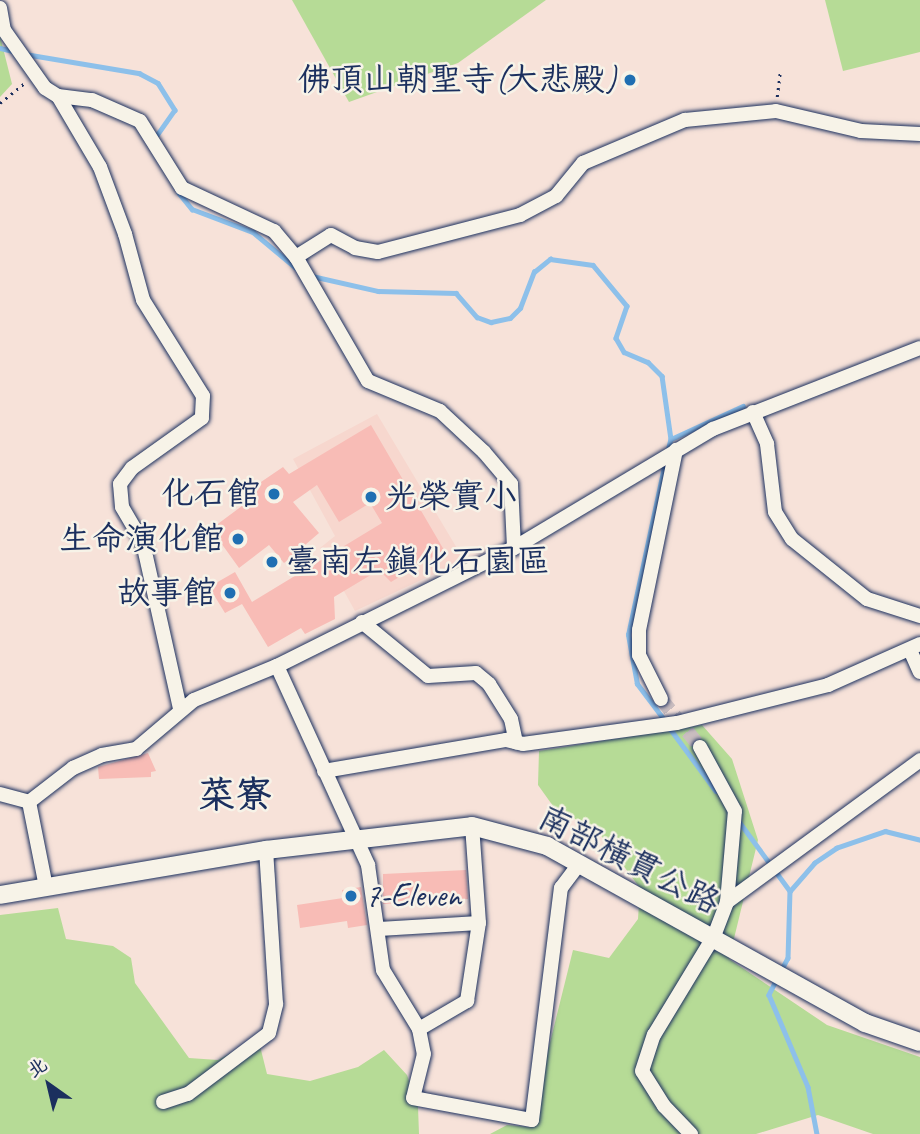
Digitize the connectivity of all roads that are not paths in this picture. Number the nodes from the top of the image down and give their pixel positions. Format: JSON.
{"nodes":[{"id":1,"x":0,"y":8,"type":"edge"},
{"id":2,"x":58,"y":96,"type":"junction"},
{"id":3,"x":920,"y":134,"type":"edge"},
{"id":4,"x":296,"y":257,"type":"junction"},
{"id":5,"x":920,"y":348,"type":"edge"},
{"id":6,"x":753,"y":412,"type":"junction"},
{"id":7,"x":676,"y":450,"type":"junction"},
{"id":8,"x":514,"y":548,"type":"junction"},
{"id":9,"x":920,"y":616,"type":"edge"},
{"id":10,"x":362,"y":622,"type":"junction"},
{"id":11,"x":915,"y":647,"type":"edge"},
{"id":12,"x":276,"y":666,"type":"junction"},
{"id":13,"x":920,"y":672,"type":"edge"},
{"id":14,"x":661,"y":699,"type":"tunnel mouth"},
{"id":15,"x":180,"y":708,"type":"junction"},
{"id":16,"x":516,"y":742,"type":"junction"},
{"id":17,"x":699,"y":747,"type":"tunnel mouth"},
{"id":18,"x":920,"y":760,"type":"edge"},
{"id":19,"x":324,"y":771,"type":"junction"},
{"id":20,"x":0,"y":794,"type":"edge"},
{"id":21,"x":29,"y":802,"type":"junction"},
{"id":22,"x":472,"y":826,"type":"junction"},
{"id":23,"x":356,"y":840,"type":"junction"},
{"id":24,"x":266,"y":850,"type":"junction"},
{"id":25,"x":580,"y":863,"type":"junction"},
{"id":26,"x":46,"y":887,"type":"junction"},
{"id":27,"x":0,"y":895,"type":"edge"},
{"id":28,"x":727,"y":902,"type":"junction"},
{"id":29,"x":478,"y":923,"type":"junction"},
{"id":30,"x":379,"y":929,"type":"junction"},
{"id":31,"x":714,"y":936,"type":"junction"},
{"id":32,"x":419,"y":1029,"type":"junction"},
{"id":33,"x":920,"y":1042,"type":"edge"},
{"id":34,"x":163,"y":1102,"type":"dead end"},
{"id":35,"x":691,"y":1134,"type":"edge"}],
"edges":[{"from":1,"to":2,"type":"lane"},
{"from":2,"to":4,"type":"lane"},
{"from":2,"to":15,"type":"lane"},
{"from":3,"to":4,"type":"lane"},
{"from":4,"to":8,"type":"lane"},
{"from":5,"to":6,"type":"lane"},
{"from":6,"to":7,"type":"lane"},
{"from":6,"to":9,"type":"lane"},
{"from":7,"to":8,"type":"lane"},
{"from":7,"to":14,"type":"lane"},
{"from":8,"to":10,"type":"lane"},
{"from":10,"to":12,"type":"lane"},
{"from":10,"to":16,"type":"lane"},
{"from":11,"to":13,"type":"lane"},
{"from":11,"to":16,"type":"lane"},
{"from":12,"to":15,"type":"lane"},
{"from":12,"to":19,"type":"lane"},
{"from":15,"to":21,"type":"lane"},
{"from":16,"to":19,"type":"lane"},
{"from":17,"to":28,"type":"lane"},
{"from":18,"to":28,"type":"lane"},
{"from":19,"to":23,"type":"lane"},
{"from":20,"to":21,"type":"lane"},
{"from":21,"to":26,"type":"lane"},
{"from":22,"to":23,"type":"main road","name":"南部橫貫公路"},
{"from":22,"to":25,"type":"main road","name":"南部橫貫公路"},
{"from":22,"to":29,"type":"lane"},
{"from":23,"to":24,"type":"main road","name":"南部橫貫公路"},
{"from":23,"to":30,"type":"lane"},
{"from":24,"to":26,"type":"main road","name":"南部橫貫公路"},
{"from":24,"to":34,"type":"lane"},
{"from":25,"to":31,"type":"main road","name":"南部橫貫公路"},
{"from":25,"to":32,"type":"lane"},
{"from":26,"to":27,"type":"main road","name":"南部橫貫公路"},
{"from":28,"to":31,"type":"lane"},
{"from":29,"to":30,"type":"lane"},
{"from":29,"to":32,"type":"lane"},
{"from":30,"to":32,"type":"lane"},
{"from":31,"to":33,"type":"main road","name":"南部橫貫公路"},
{"from":31,"to":35,"type":"lane"}]}
